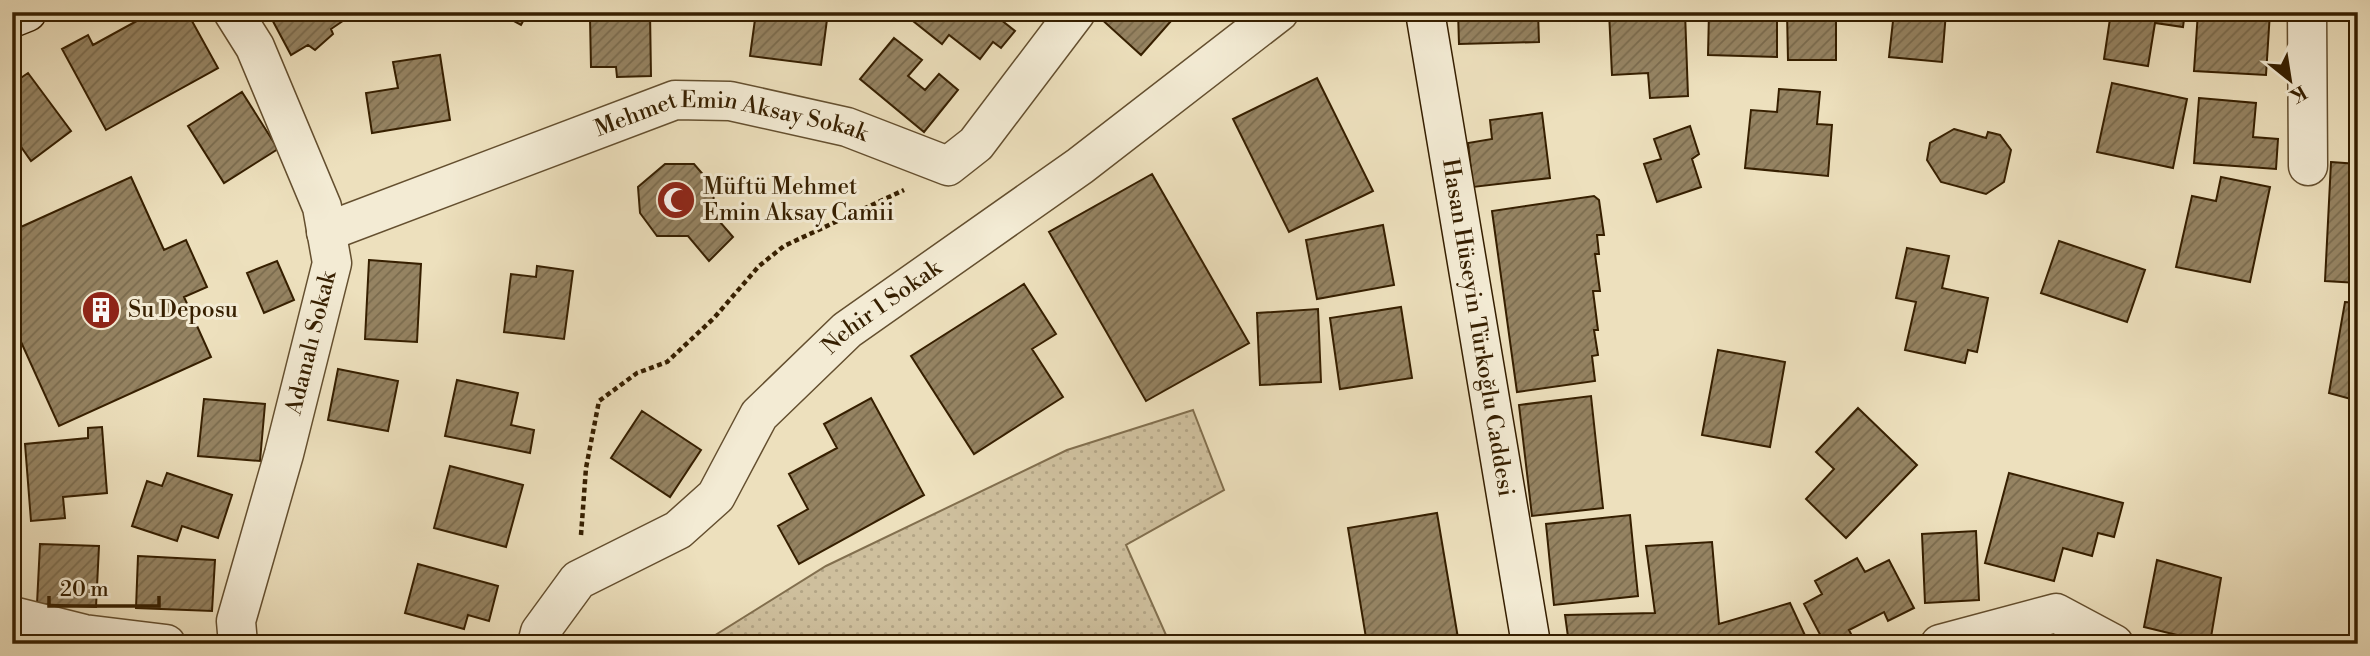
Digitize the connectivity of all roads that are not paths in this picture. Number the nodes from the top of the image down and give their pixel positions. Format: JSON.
{"nodes":[{"id":1,"x":27,"y":12,"type":"edge"},
{"id":2,"x":233,"y":12,"type":"edge"},
{"id":3,"x":1076,"y":12,"type":"edge"},
{"id":4,"x":1279,"y":12,"type":"edge"},
{"id":5,"x":1425,"y":12,"type":"edge"},
{"id":6,"x":2307,"y":12,"type":"edge"},
{"id":7,"x":12,"y":18,"type":"edge"},
{"id":8,"x":2308,"y":166,"type":"dead end"},
{"id":9,"x":326,"y":232,"type":"junction"},
{"id":10,"x":12,"y":616,"type":"edge"},
{"id":11,"x":166,"y":644,"type":"edge"},
{"id":12,"x":238,"y":644,"type":"edge"},
{"id":13,"x":537,"y":644,"type":"edge"},
{"id":14,"x":1531,"y":644,"type":"edge"},
{"id":15,"x":1940,"y":644,"type":"edge"},
{"id":16,"x":2114,"y":644,"type":"edge"}],
"edges":[{"from":1,"to":7,"type":"street"},
{"from":2,"to":9,"type":"street","name":"Adanalı Sokak"},
{"from":3,"to":9,"type":"street","name":"Mehmet Emin Aksay Sokak"},
{"from":4,"to":13,"type":"street","name":"Nehir 1 Sokak"},
{"from":5,"to":14,"type":"street","name":"Hasan Hüseyin Türkoğlu Caddesi"},
{"from":6,"to":8,"type":"street"},
{"from":9,"to":12,"type":"street","name":"Adanalı Sokak"},
{"from":10,"to":11,"type":"street"},
{"from":15,"to":16,"type":"street"}]}
